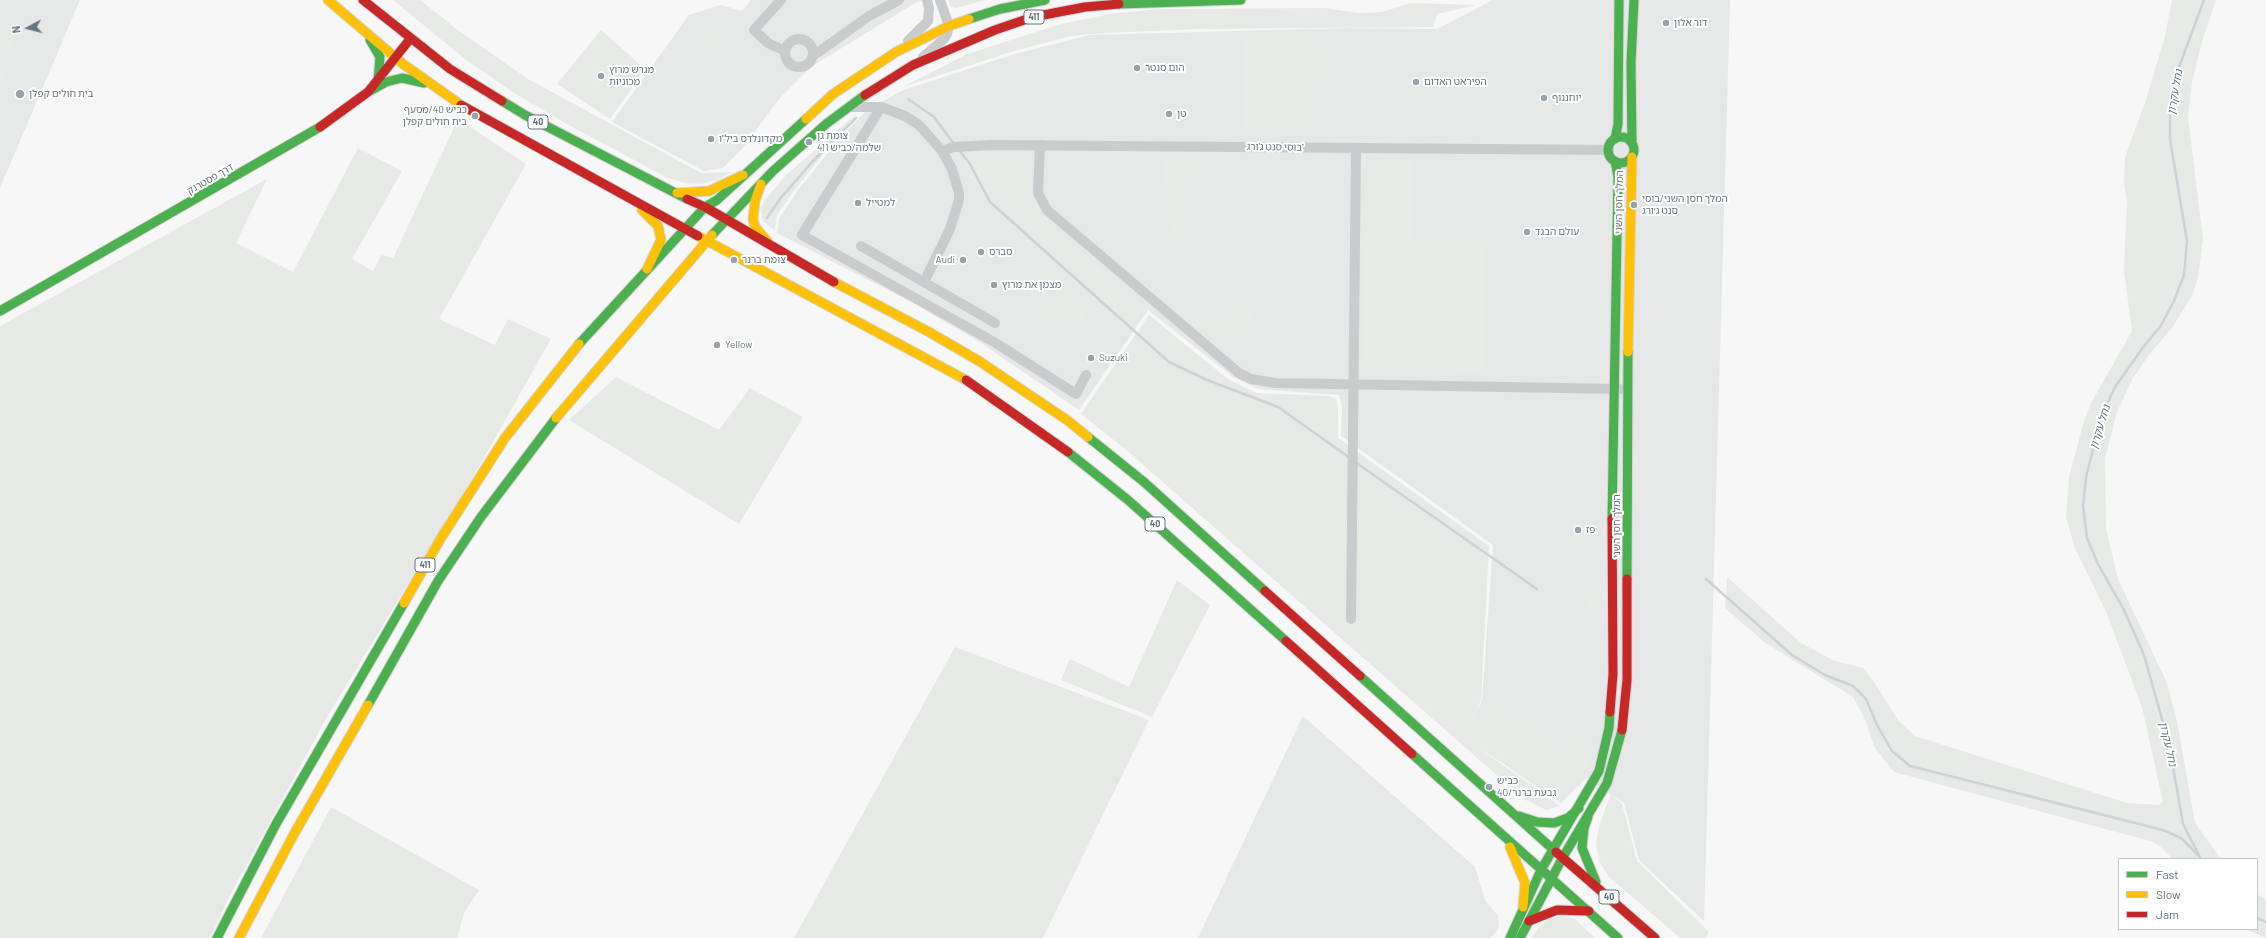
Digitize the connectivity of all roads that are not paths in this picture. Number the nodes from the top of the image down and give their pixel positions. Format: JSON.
{"nodes":[{"id":1,"x":328,"y":0,"type":"edge"},
{"id":2,"x":364,"y":0,"type":"edge"},
{"id":3,"x":781,"y":0,"type":"edge"},
{"id":4,"x":886,"y":0,"type":"edge"},
{"id":5,"x":899,"y":0,"type":"edge"},
{"id":6,"x":927,"y":0,"type":"edge"},
{"id":7,"x":940,"y":0,"type":"edge"},
{"id":8,"x":1045,"y":0,"type":"edge"},
{"id":9,"x":1241,"y":0,"type":"edge"},
{"id":10,"x":1619,"y":0,"type":"edge"},
{"id":11,"x":1634,"y":0,"type":"edge"},
{"id":12,"x":869,"y":16,"type":"junction"},
{"id":13,"x":949,"y":26,"type":"junction"},
{"id":14,"x":362,"y":31,"type":"junction"},
{"id":15,"x":838,"y":38,"type":"junction"},
{"id":16,"x":410,"y":39,"type":"junction"},
{"id":17,"x":809,"y":43,"type":"junction"},
{"id":18,"x":785,"y":51,"type":"junction"},
{"id":19,"x":896,"y":52,"type":"junction"},
{"id":20,"x":813,"y":56,"type":"junction"},
{"id":21,"x":396,"y":59,"type":"junction"},
{"id":22,"x":913,"y":65,"type":"junction"},
{"id":23,"x":378,"y":81,"type":"junction"},
{"id":24,"x":431,"y":85,"type":"junction"},
{"id":25,"x":368,"y":92,"type":"junction"},
{"id":26,"x":849,"y":107,"type":"junction"},
{"id":27,"x":881,"y":107,"type":"junction"},
{"id":28,"x":1616,"y":139,"type":"junction"},
{"id":29,"x":1632,"y":143,"type":"junction"},
{"id":30,"x":1040,"y":145,"type":"junction"},
{"id":31,"x":1356,"y":148,"type":"junction"},
{"id":32,"x":944,"y":150,"type":"junction"},
{"id":33,"x":1609,"y":150,"type":"junction"},
{"id":34,"x":1632,"y":157,"type":"junction"},
{"id":35,"x":1615,"y":161,"type":"junction"},
{"id":36,"x":743,"y":175,"type":"junction"},
{"id":37,"x":761,"y":184,"type":"junction"},
{"id":38,"x":673,"y":193,"type":"junction"},
{"id":39,"x":631,"y":198,"type":"junction"},
{"id":40,"x":706,"y":207,"type":"junction"},
{"id":41,"x":728,"y":220,"type":"junction"},
{"id":42,"x":686,"y":228,"type":"junction"},
{"id":43,"x":707,"y":240,"type":"junction"},
{"id":44,"x":861,"y":246,"type":"dead end"},
{"id":45,"x":773,"y":247,"type":"junction"},
{"id":46,"x":647,"y":270,"type":"junction"},
{"id":47,"x":924,"y":282,"type":"junction"},
{"id":48,"x":0,"y":311,"type":"edge"},
{"id":49,"x":995,"y":323,"type":"dead end"},
{"id":50,"x":1086,"y":375,"type":"dead end"},
{"id":51,"x":1353,"y":384,"type":"junction"},
{"id":52,"x":1614,"y":389,"type":"junction"},
{"id":53,"x":1628,"y":389,"type":"junction"},
{"id":54,"x":1351,"y":619,"type":"dead end"},
{"id":55,"x":1579,"y":808,"type":"junction"},
{"id":56,"x":1513,"y":814,"type":"junction"},
{"id":57,"x":1588,"y":816,"type":"junction"},
{"id":58,"x":1499,"y":833,"type":"junction"},
{"id":59,"x":1554,"y":850,"type":"junction"},
{"id":60,"x":1563,"y":857,"type":"junction"},
{"id":61,"x":1541,"y":870,"type":"junction"},
{"id":62,"x":1551,"y":878,"type":"junction"},
{"id":63,"x":1605,"y":893,"type":"junction"},
{"id":64,"x":1524,"y":907,"type":"junction"},
{"id":65,"x":1589,"y":911,"type":"junction"},
{"id":66,"x":1529,"y":921,"type":"junction"},
{"id":67,"x":218,"y":938,"type":"edge"},
{"id":68,"x":240,"y":938,"type":"edge"},
{"id":69,"x":1510,"y":938,"type":"edge"},
{"id":70,"x":1520,"y":938,"type":"edge"},
{"id":71,"x":1618,"y":938,"type":"edge"},
{"id":72,"x":1655,"y":938,"type":"edge"}],
"edges":[{"from":1,"to":14,"type":"main road","number":"40"},
{"from":2,"to":16,"type":"main road","number":"40"},
{"from":3,"to":18,"type":"street"},
{"from":4,"to":12,"type":"street"},
{"from":5,"to":12,"type":"street"},
{"from":6,"to":19,"type":"street"},
{"from":7,"to":13,"type":"street"},
{"from":8,"to":13,"type":"main road","number":"411"},
{"from":9,"to":22,"type":"main road","number":"411"},
{"from":10,"to":28,"type":"main road"},
{"from":11,"to":29,"type":"main road"},
{"from":12,"to":15,"type":"street"},
{"from":13,"to":19,"type":"main road","number":"411"},
{"from":13,"to":22,"type":"street"},
{"from":14,"to":21,"type":"main road","number":"40"},
{"from":14,"to":23,"type":"main road"},
{"from":15,"to":17,"type":"street"},
{"from":15,"to":20,"type":"street"},
{"from":16,"to":21,"type":"main road","name":"דרך פסטרנק"},
{"from":16,"to":38,"type":"main road","number":"40"},
{"from":17,"to":18,"type":"street"},
{"from":17,"to":20,"type":"street"},
{"from":18,"to":20,"type":"street"},
{"from":19,"to":36,"type":"main road","number":"411"},
{"from":21,"to":23,"type":"main road","name":"דרך פסטרנק"},
{"from":21,"to":24,"type":"main road","number":"40"},
{"from":22,"to":26,"type":"main road","number":"411"},
{"from":23,"to":25,"type":"main road","name":"דרך פסטרנק"},
{"from":24,"to":25,"type":"main road"},
{"from":24,"to":39,"type":"main road","number":"40"},
{"from":25,"to":48,"type":"main road","name":"דרך פסטרנק"},
{"from":26,"to":27,"type":"street"},
{"from":26,"to":37,"type":"main road","number":"411"},
{"from":27,"to":32,"type":"street"},
{"from":27,"to":50,"type":"street"},
{"from":28,"to":29,"type":"main road"},
{"from":28,"to":33,"type":"main road"},
{"from":29,"to":34,"type":"main road"},
{"from":30,"to":31,"type":"street","name":"בוסי סנט ג'ורג'"},
{"from":30,"to":32,"type":"street","name":"בוסי סנט ג'ורג'"},
{"from":30,"to":51,"type":"street"},
{"from":31,"to":33,"type":"street","name":"בוסי סנט ג'ורג'"},
{"from":31,"to":51,"type":"street"},
{"from":32,"to":47,"type":"street"},
{"from":33,"to":35,"type":"main road"},
{"from":34,"to":35,"type":"main road"},
{"from":34,"to":53,"type":"main road","name":"המלך חסן השני"},
{"from":35,"to":52,"type":"main road","name":"המלך חסן השני"},
{"from":36,"to":38,"type":"main road"},
{"from":36,"to":40,"type":"main road","number":"411"},
{"from":37,"to":41,"type":"main road","number":"411"},
{"from":37,"to":45,"type":"main road"},
{"from":38,"to":40,"type":"main road","number":"40"},
{"from":39,"to":42,"type":"main road","number":"40"},
{"from":39,"to":46,"type":"main road"},
{"from":40,"to":41,"type":"main road","number":"40"},
{"from":40,"to":42,"type":"main road","number":"411"},
{"from":41,"to":43,"type":"main road","number":"411"},
{"from":41,"to":45,"type":"main road","number":"40"},
{"from":42,"to":43,"type":"main road","number":"40"},
{"from":42,"to":46,"type":"main road","number":"411"},
{"from":43,"to":58,"type":"main road","number":"40"},
{"from":43,"to":68,"type":"main road","number":"411"},
{"from":44,"to":47,"type":"street"},
{"from":45,"to":56,"type":"main road","number":"40"},
{"from":46,"to":67,"type":"main road","number":"411"},
{"from":47,"to":49,"type":"street"},
{"from":51,"to":52,"type":"street"},
{"from":51,"to":54,"type":"street"},
{"from":52,"to":53,"type":"street"},
{"from":52,"to":55,"type":"main road","name":"המלך חסן השני"},
{"from":53,"to":57,"type":"main road","name":"המלך חסן השני"},
{"from":55,"to":56,"type":"main road"},
{"from":55,"to":59,"type":"main road","name":"המלך חסן השני"},
{"from":56,"to":59,"type":"main road","number":"40"},
{"from":57,"to":60,"type":"main road","name":"המלך חסן השני"},
{"from":57,"to":63,"type":"main road"},
{"from":58,"to":61,"type":"main road","number":"40"},
{"from":58,"to":64,"type":"main road"},
{"from":59,"to":60,"type":"main road","number":"40"},
{"from":59,"to":61,"type":"main road","name":"המלך חסן השני"},
{"from":60,"to":62,"type":"main road","name":"המלך חסן השני"},
{"from":60,"to":63,"type":"main road","number":"40"},
{"from":61,"to":62,"type":"main road","number":"40"},
{"from":61,"to":64,"type":"main road","name":"המלך חסן השני"},
{"from":62,"to":65,"type":"main road","number":"40"},
{"from":62,"to":66,"type":"main road","name":"המלך חסן השני"},
{"from":63,"to":72,"type":"main road","number":"40"},
{"from":64,"to":69,"type":"main road","name":"המלך חסן השני"},
{"from":65,"to":66,"type":"main road"},
{"from":65,"to":71,"type":"main road","number":"40"},
{"from":66,"to":70,"type":"main road","name":"המלך חסן השני"}]}
